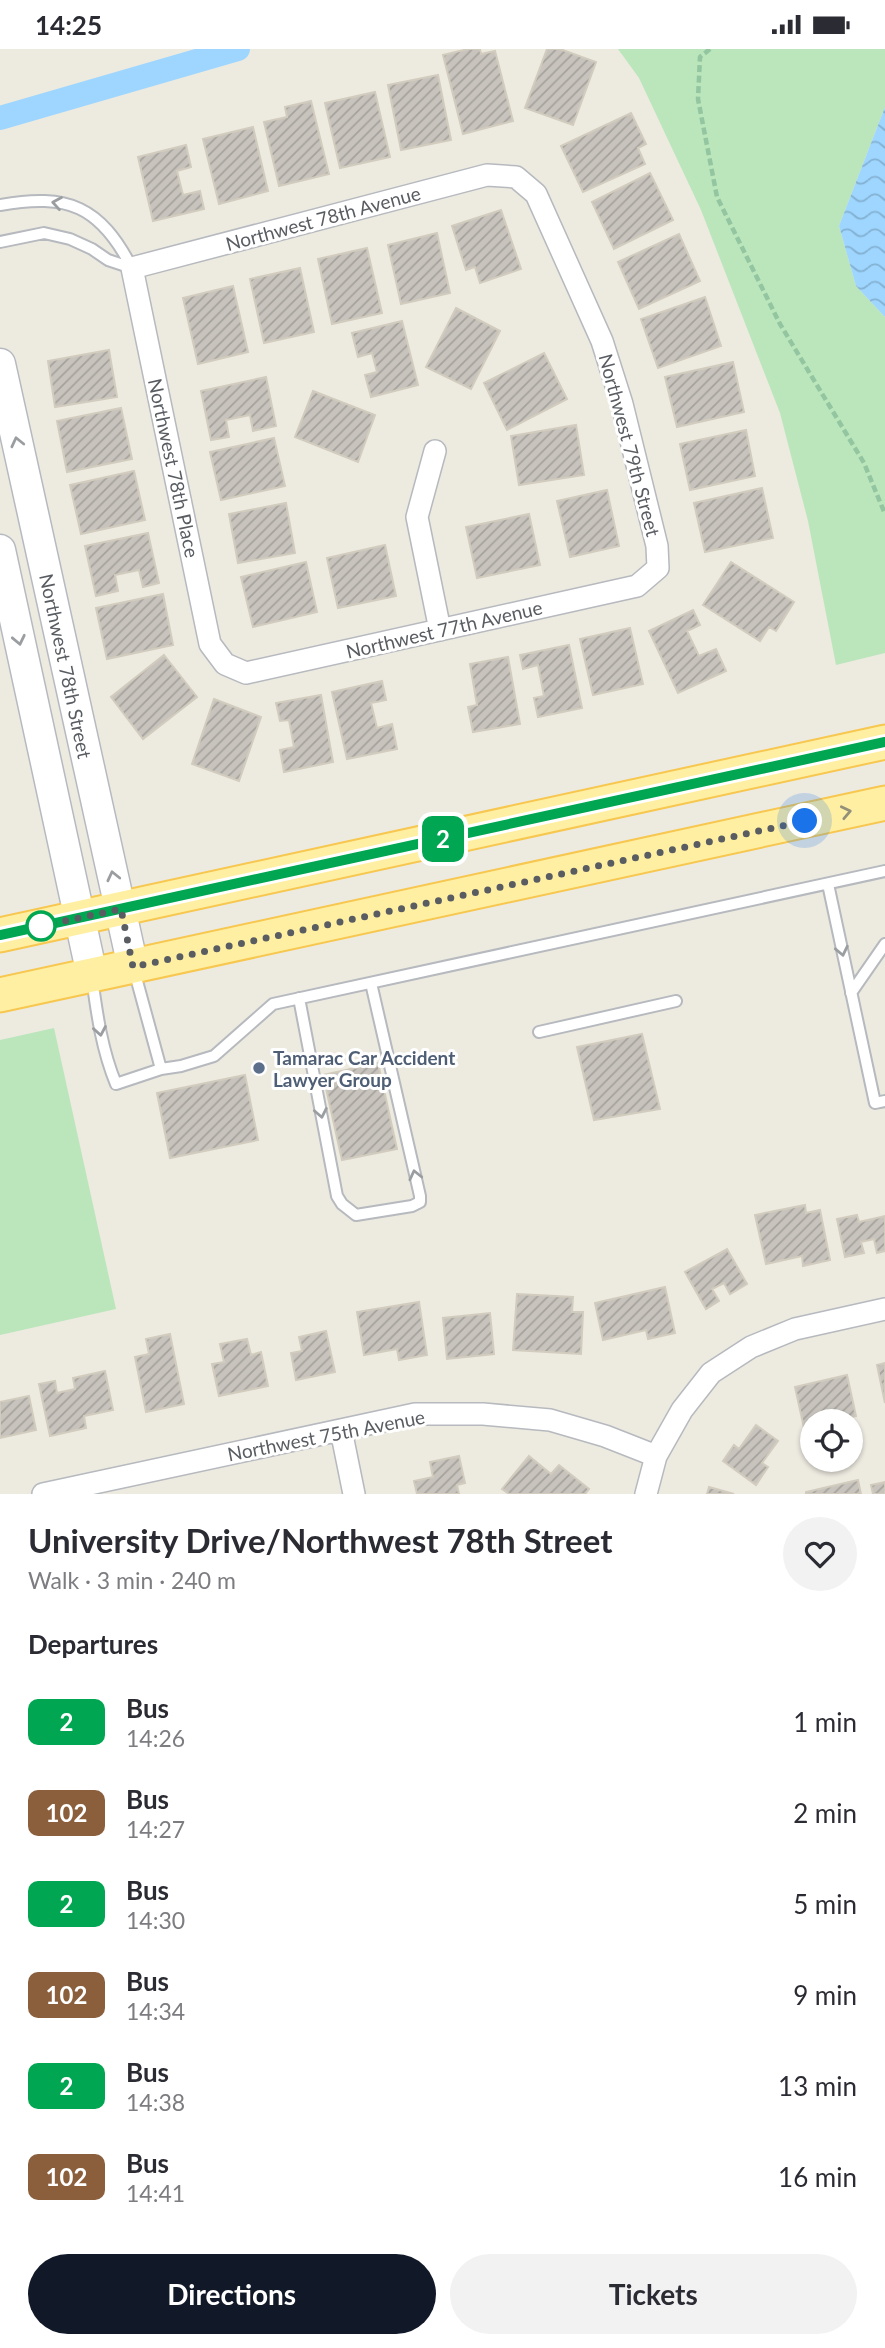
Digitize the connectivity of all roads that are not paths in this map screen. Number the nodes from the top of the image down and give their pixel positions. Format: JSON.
{"nodes":[{"id":1,"x":516,"y":177,"type":"joint"},
{"id":2,"x":0,"y":205,"type":"edge"},
{"id":3,"x":0,"y":242,"type":"edge"},
{"id":4,"x":132,"y":268,"type":"junction"},
{"id":5,"x":0,"y":364,"type":"edge"},
{"id":6,"x":435,"y":451,"type":"dead end"},
{"id":7,"x":0,"y":550,"type":"edge"},
{"id":8,"x":658,"y":568,"type":"joint"},
{"id":9,"x":440,"y":630,"type":"junction"},
{"id":10,"x":225,"y":664,"type":"joint"},
{"id":11,"x":885,"y":742,"type":"edge"},
{"id":12,"x":885,"y":803,"type":"edge"},
{"id":13,"x":885,"y":871,"type":"edge"},
{"id":14,"x":828,"y":884,"type":"junction"},
{"id":15,"x":121,"y":909,"type":"junction"},
{"id":16,"x":79,"y":917,"type":"junction"},
{"id":17,"x":0,"y":935,"type":"edge"},
{"id":18,"x":885,"y":944,"type":"edge"},
{"id":19,"x":133,"y":967,"type":"junction"},
{"id":20,"x":92,"y":975,"type":"junction"},
{"id":21,"x":371,"y":983,"type":"junction"},
{"id":22,"x":851,"y":993,"type":"junction"},
{"id":23,"x":0,"y":995,"type":"edge"},
{"id":24,"x":299,"y":998,"type":"junction"},
{"id":25,"x":676,"y":1001,"type":"dead end"},
{"id":26,"x":539,"y":1032,"type":"dead end"},
{"id":27,"x":161,"y":1069,"type":"junction"},
{"id":28,"x":885,"y":1101,"type":"edge"},
{"id":29,"x":885,"y":1309,"type":"edge"},
{"id":30,"x":341,"y":1430,"type":"junction"},
{"id":31,"x":656,"y":1456,"type":"junction"},
{"id":32,"x":43,"y":1494,"type":"edge"},
{"id":33,"x":354,"y":1494,"type":"edge"},
{"id":34,"x":646,"y":1494,"type":"edge"}],
"edges":[{"from":1,"to":4,"type":"street","name":"Northwest 78th Avenue"},
{"from":1,"to":8,"type":"street","name":"Northwest 79th Street"},
{"from":4,"to":2,"type":"lane","one_way":true},
{"from":3,"to":4,"type":"lane"},
{"from":4,"to":10,"type":"street","name":"Northwest 78th Place"},
{"from":15,"to":5,"type":"street","name":"Northwest 78th Street","one_way":true},
{"from":6,"to":9,"type":"street"},
{"from":7,"to":16,"type":"street","name":"Northwest 78th Street","one_way":true},
{"from":8,"to":9,"type":"street","name":"Northwest 77th Avenue"},
{"from":9,"to":10,"type":"street","name":"Northwest 77th Avenue"},
{"from":11,"to":15,"type":"main road"},
{"from":19,"to":12,"type":"main road","one_way":true},
{"from":13,"to":14,"type":"lane"},
{"from":14,"to":21,"type":"lane"},
{"from":14,"to":22,"type":"lane","one_way":true},
{"from":15,"to":16,"type":"main road"},
{"from":15,"to":19,"type":"street","name":"Northwest 78th Street"},
{"from":16,"to":17,"type":"main road"},
{"from":16,"to":20,"type":"street","name":"Northwest 78th Street"},
{"from":18,"to":22,"type":"lane"},
{"from":19,"to":20,"type":"main road"},
{"from":19,"to":27,"type":"lane"},
{"from":20,"to":23,"type":"main road"},
{"from":20,"to":27,"type":"lane","one_way":true},
{"from":21,"to":24,"type":"lane"},
{"from":24,"to":21,"type":"lane","one_way":true},
{"from":22,"to":28,"type":"lane"},
{"from":24,"to":27,"type":"lane"},
{"from":25,"to":26,"type":"lane"},
{"from":29,"to":31,"type":"street"},
{"from":30,"to":31,"type":"street","name":"Northwest 75th Avenue"},
{"from":30,"to":32,"type":"street","name":"Northwest 75th Avenue"},
{"from":30,"to":33,"type":"street"},
{"from":31,"to":34,"type":"street"}]}
